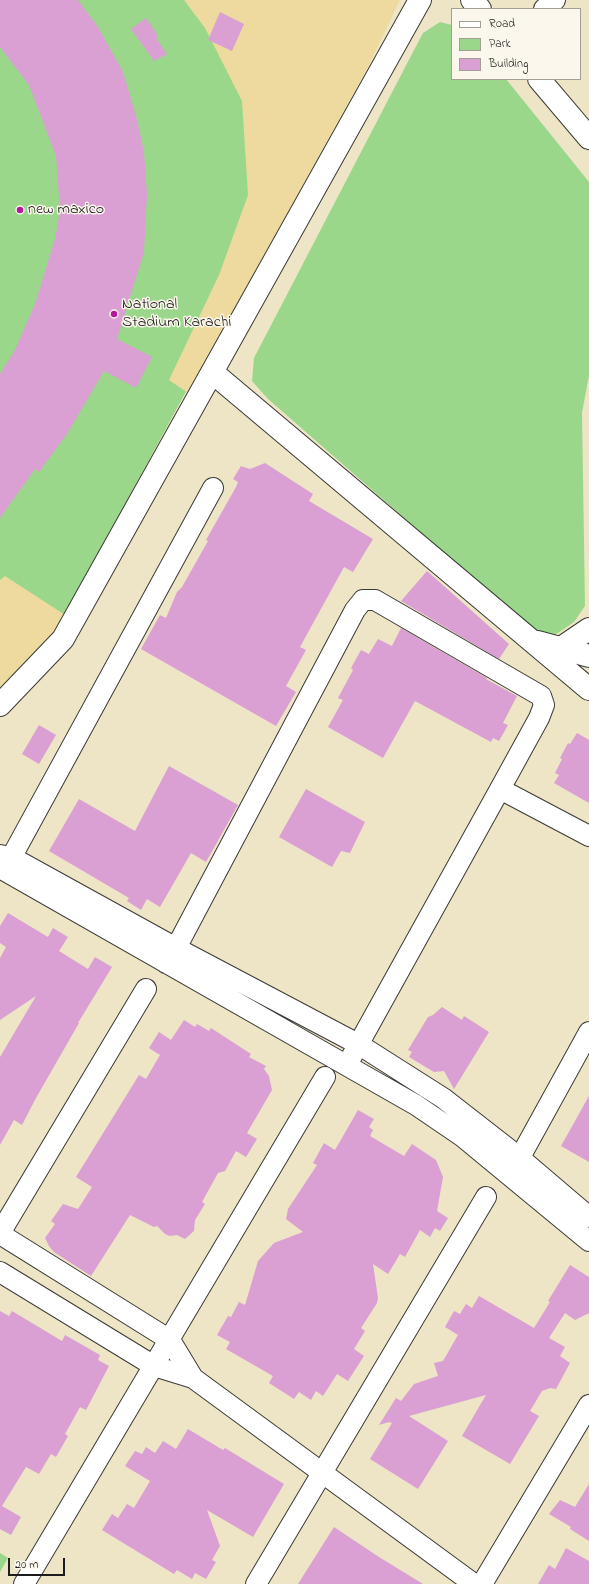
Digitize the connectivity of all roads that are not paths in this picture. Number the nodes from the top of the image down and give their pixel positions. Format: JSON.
{"nodes":[{"id":1,"x":420,"y":0,"type":"edge"},
{"id":2,"x":472,"y":0,"type":"edge"},
{"id":3,"x":555,"y":0,"type":"edge"},
{"id":4,"x":479,"y":8,"type":"edge"},
{"id":5,"x":545,"y":8,"type":"edge"},
{"id":6,"x":541,"y":80,"type":"edge"},
{"id":7,"x":589,"y":138,"type":"edge"},
{"id":8,"x":212,"y":372,"type":"junction"},
{"id":9,"x":213,"y":488,"type":"dead end"},
{"id":10,"x":589,"y":629,"type":"edge"},
{"id":11,"x":529,"y":639,"type":"junction"},
{"id":12,"x":561,"y":648,"type":"junction"},
{"id":13,"x":589,"y":656,"type":"edge"},
{"id":14,"x":589,"y":689,"type":"edge"},
{"id":15,"x":0,"y":705,"type":"edge"},
{"id":16,"x":500,"y":789,"type":"junction"},
{"id":17,"x":589,"y":836,"type":"edge"},
{"id":18,"x":4,"y":863,"type":"edge"},
{"id":19,"x":171,"y":955,"type":"junction"},
{"id":20,"x":146,"y":989,"type":"dead end"},
{"id":21,"x":589,"y":1032,"type":"edge"},
{"id":22,"x":358,"y":1044,"type":"junction"},
{"id":23,"x":347,"y":1065,"type":"junction"},
{"id":24,"x":325,"y":1077,"type":"dead end"},
{"id":25,"x":520,"y":1158,"type":"junction"},
{"id":26,"x":509,"y":1176,"type":"junction"},
{"id":27,"x":486,"y":1197,"type":"dead end"},
{"id":28,"x":589,"y":1218,"type":"edge"},
{"id":29,"x":0,"y":1233,"type":"edge"},
{"id":30,"x":589,"y":1241,"type":"edge"},
{"id":31,"x":0,"y":1272,"type":"edge"},
{"id":32,"x":170,"y":1340,"type":"junction"},
{"id":33,"x":154,"y":1366,"type":"junction"},
{"id":34,"x":193,"y":1378,"type":"junction"},
{"id":35,"x":589,"y":1404,"type":"edge"},
{"id":36,"x":322,"y":1473,"type":"junction"},
{"id":37,"x":24,"y":1584,"type":"edge"},
{"id":38,"x":256,"y":1584,"type":"edge"},
{"id":39,"x":474,"y":1584,"type":"edge"},
{"id":40,"x":482,"y":1584,"type":"edge"}],
"edges":[{"from":1,"to":8,"type":"street"},
{"from":2,"to":4,"type":"street"},
{"from":3,"to":5,"type":"street"},
{"from":6,"to":7,"type":"street"},
{"from":8,"to":11,"type":"street"},
{"from":8,"to":15,"type":"street"},
{"from":9,"to":18,"type":"street"},
{"from":10,"to":12,"type":"street"},
{"from":11,"to":12,"type":"street"},
{"from":11,"to":14,"type":"street"},
{"from":12,"to":13,"type":"street"},
{"from":16,"to":17,"type":"street"},
{"from":16,"to":19,"type":"street"},
{"from":16,"to":22,"type":"street"},
{"from":18,"to":19,"type":"street"},
{"from":19,"to":22,"type":"street"},
{"from":19,"to":23,"type":"street"},
{"from":20,"to":29,"type":"street"},
{"from":21,"to":25,"type":"street"},
{"from":22,"to":23,"type":"street"},
{"from":22,"to":25,"type":"street"},
{"from":23,"to":26,"type":"street"},
{"from":24,"to":32,"type":"street"},
{"from":25,"to":26,"type":"street"},
{"from":25,"to":28,"type":"street"},
{"from":26,"to":30,"type":"street"},
{"from":27,"to":36,"type":"street"},
{"from":29,"to":32,"type":"street"},
{"from":31,"to":33,"type":"street"},
{"from":32,"to":33,"type":"street"},
{"from":32,"to":34,"type":"street"},
{"from":33,"to":34,"type":"street"},
{"from":33,"to":37,"type":"street"},
{"from":34,"to":36,"type":"street"},
{"from":35,"to":40,"type":"street"},
{"from":36,"to":38,"type":"street"},
{"from":36,"to":39,"type":"street"}]}
